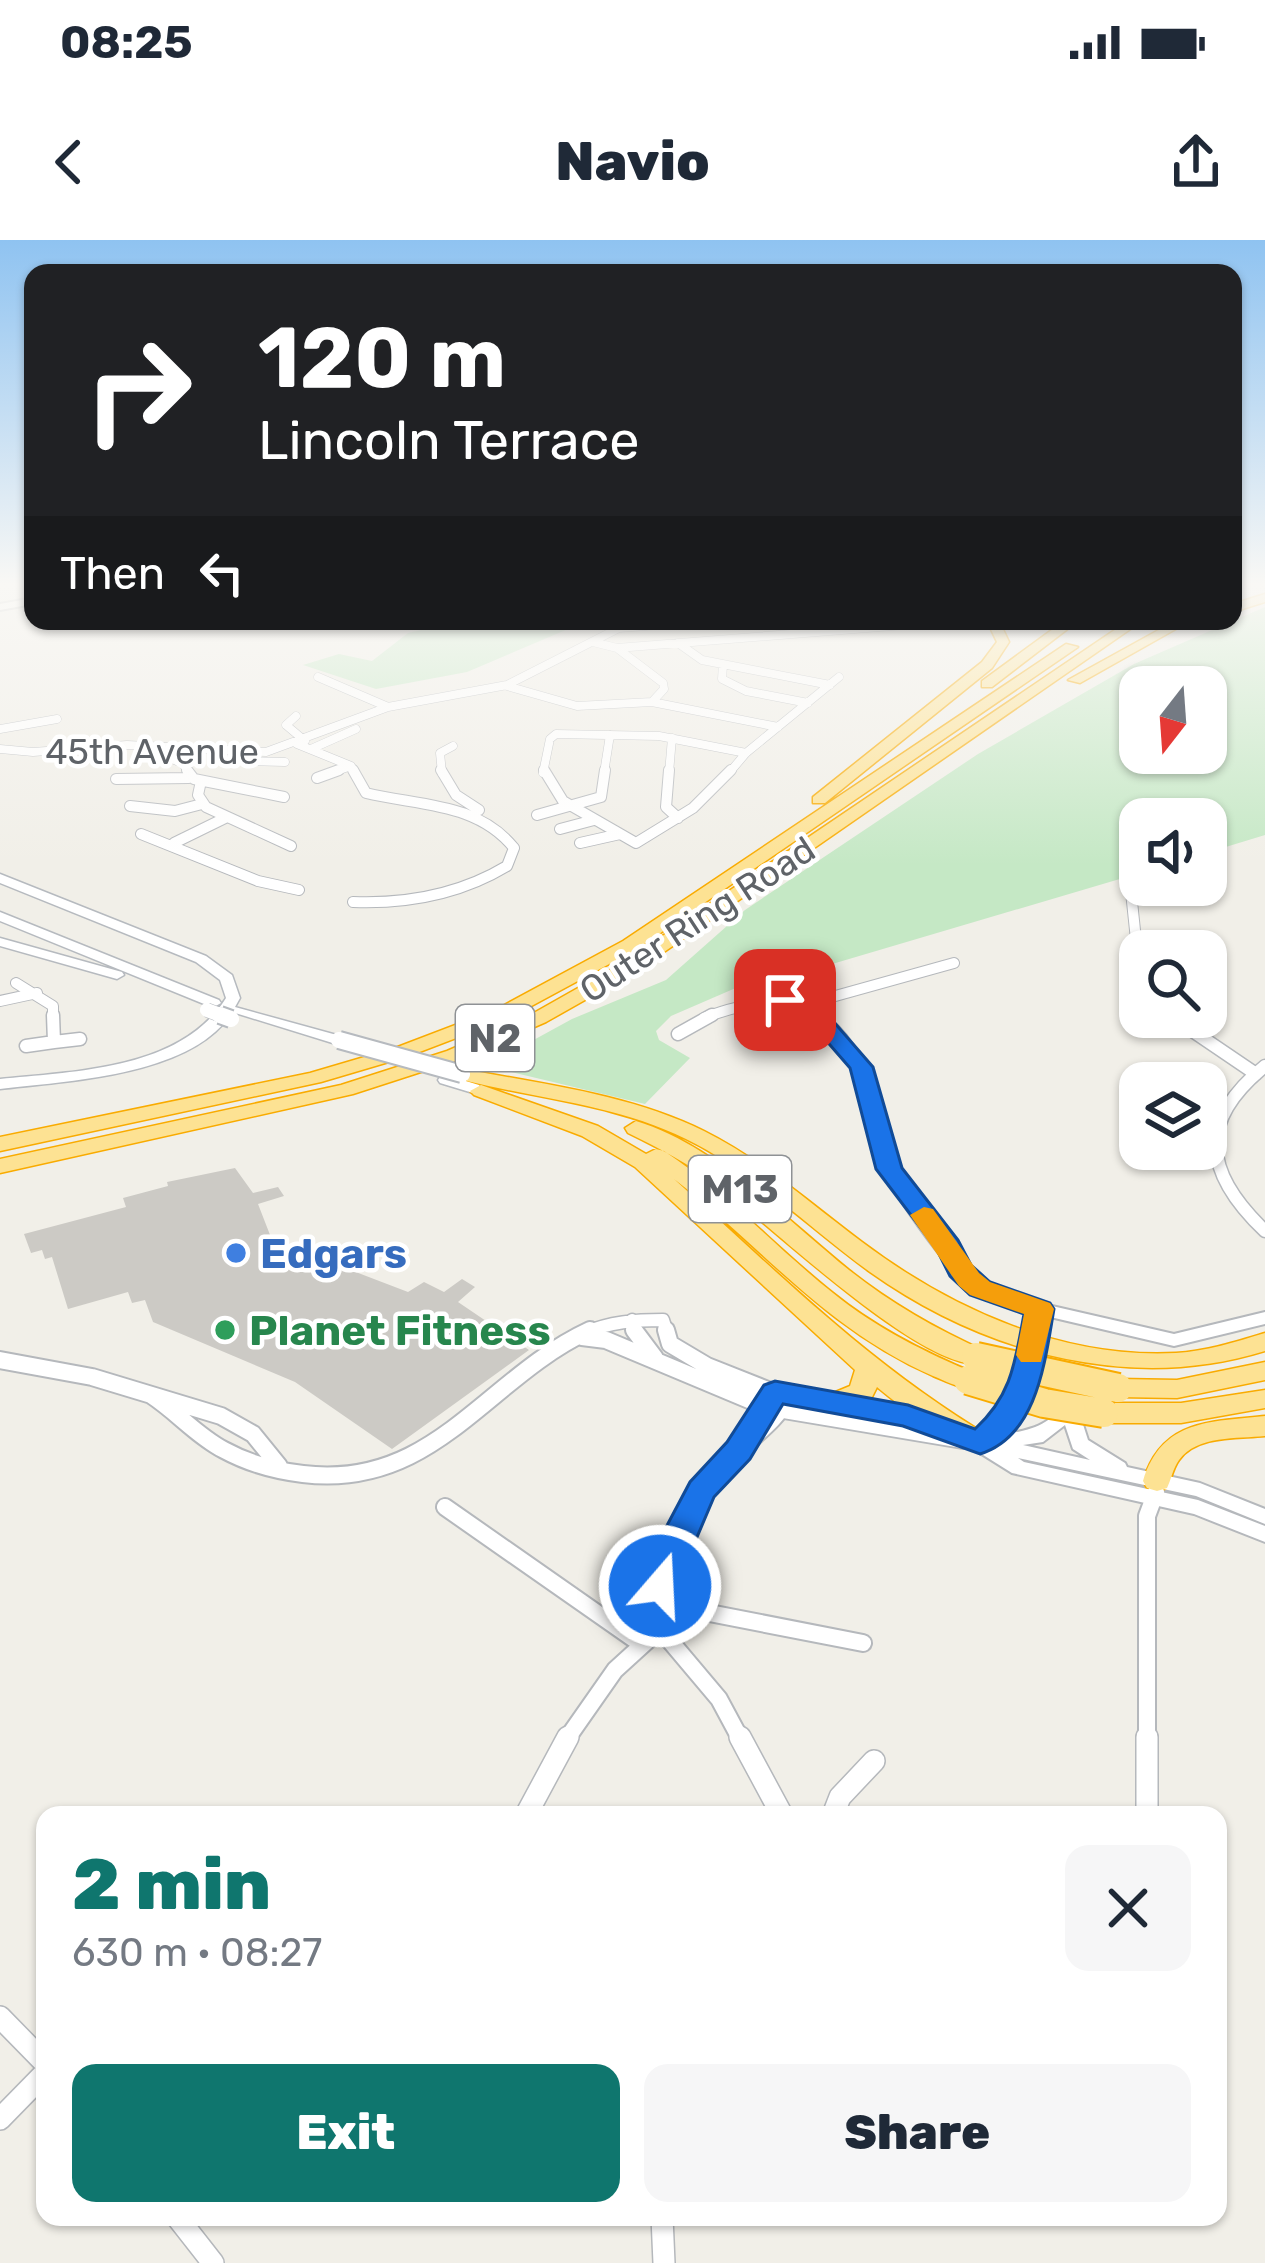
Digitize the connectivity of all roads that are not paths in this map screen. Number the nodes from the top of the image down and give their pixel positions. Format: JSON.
{"nodes":[{"id":1,"x":524,"y":676,"type":"edge"},
{"id":2,"x":654,"y":676,"type":"edge"},
{"id":3,"x":722,"y":676,"type":"edge"},
{"id":4,"x":803,"y":676,"type":"edge"},
{"id":5,"x":973,"y":676,"type":"edge"},
{"id":6,"x":992,"y":676,"type":"edge"},
{"id":7,"x":1027,"y":676,"type":"edge"},
{"id":8,"x":1057,"y":676,"type":"edge"},
{"id":9,"x":1081,"y":676,"type":"edge"},
{"id":10,"x":1083,"y":676,"type":"edge"},
{"id":11,"x":318,"y":677,"type":"dead end"},
{"id":12,"x":1069,"y":683,"type":"junction"},
{"id":13,"x":506,"y":686,"type":"junction"},
{"id":14,"x":356,"y":695,"type":"junction"},
{"id":15,"x":340,"y":702,"type":"dead end"},
{"id":16,"x":652,"y":702,"type":"junction"},
{"id":17,"x":808,"y":703,"type":"junction"},
{"id":18,"x":385,"y":712,"type":"junction"},
{"id":19,"x":296,"y":716,"type":"dead end"},
{"id":20,"x":57,"y":719,"type":"dead end"},
{"id":21,"x":778,"y":727,"type":"junction"},
{"id":22,"x":0,"y":729,"type":"edge"},
{"id":23,"x":610,"y":735,"type":"junction"},
{"id":24,"x":672,"y":738,"type":"junction"},
{"id":25,"x":304,"y":744,"type":"junction"},
{"id":26,"x":151,"y":746,"type":"junction"},
{"id":27,"x":453,"y":746,"type":"dead end"},
{"id":28,"x":0,"y":749,"type":"edge"},
{"id":29,"x":65,"y":749,"type":"junction"},
{"id":30,"x":746,"y":753,"type":"junction"},
{"id":31,"x":335,"y":758,"type":"junction"},
{"id":32,"x":177,"y":759,"type":"junction"},
{"id":33,"x":73,"y":763,"type":"dead end"},
{"id":34,"x":285,"y":763,"type":"dead end"},
{"id":35,"x":317,"y":763,"type":"dead end"},
{"id":36,"x":351,"y":766,"type":"junction"},
{"id":37,"x":928,"y":766,"type":"junction"},
{"id":38,"x":317,"y":778,"type":"dead end"},
{"id":39,"x":845,"y":778,"type":"junction"},
{"id":40,"x":116,"y":779,"type":"dead end"},
{"id":41,"x":195,"y":779,"type":"junction"},
{"id":42,"x":284,"y":797,"type":"dead end"},
{"id":43,"x":202,"y":803,"type":"junction"},
{"id":44,"x":130,"y":806,"type":"dead end"},
{"id":45,"x":572,"y":806,"type":"junction"},
{"id":46,"x":537,"y":815,"type":"dead end"},
{"id":47,"x":225,"y":818,"type":"junction"},
{"id":48,"x":678,"y":818,"type":"junction"},
{"id":49,"x":595,"y":820,"type":"junction"},
{"id":50,"x":484,"y":821,"type":"junction"},
{"id":51,"x":560,"y":829,"type":"dead end"},
{"id":52,"x":141,"y":834,"type":"dead end"},
{"id":53,"x":620,"y":835,"type":"junction"},
{"id":54,"x":580,"y":842,"type":"dead end"},
{"id":55,"x":174,"y":843,"type":"junction"},
{"id":56,"x":291,"y":845,"type":"dead end"},
{"id":57,"x":0,"y":878,"type":"edge"},
{"id":58,"x":298,"y":890,"type":"dead end"},
{"id":59,"x":353,"y":902,"type":"dead end"},
{"id":60,"x":686,"y":907,"type":"junction"},
{"id":61,"x":0,"y":916,"type":"edge"},
{"id":62,"x":0,"y":925,"type":"edge"},
{"id":63,"x":0,"y":942,"type":"edge"},
{"id":64,"x":954,"y":963,"type":"dead end"},
{"id":65,"x":128,"y":978,"type":"junction"},
{"id":66,"x":16,"y":983,"type":"dead end"},
{"id":67,"x":38,"y":993,"type":"junction"},
{"id":68,"x":0,"y":1001,"type":"edge"},
{"id":69,"x":803,"y":1005,"type":"junction"},
{"id":70,"x":210,"y":1007,"type":"junction"},
{"id":71,"x":678,"y":1034,"type":"dead end"},
{"id":72,"x":1207,"y":1038,"type":"edge"},
{"id":73,"x":80,"y":1040,"type":"dead end"},
{"id":74,"x":54,"y":1042,"type":"junction"},
{"id":75,"x":26,"y":1046,"type":"dead end"},
{"id":76,"x":1260,"y":1070,"type":"edge"},
{"id":77,"x":464,"y":1080,"type":"junction"},
{"id":78,"x":0,"y":1084,"type":"edge"},
{"id":79,"x":0,"y":1144,"type":"edge"},
{"id":80,"x":0,"y":1166,"type":"edge"},
{"id":81,"x":1265,"y":1231,"type":"edge"},
{"id":82,"x":1040,"y":1309,"type":"junction"},
{"id":83,"x":1265,"y":1318,"type":"edge"},
{"id":84,"x":632,"y":1320,"type":"junction"},
{"id":85,"x":1090,"y":1323,"type":"junction"},
{"id":86,"x":576,"y":1337,"type":"junction"},
{"id":87,"x":1033,"y":1340,"type":"junction"},
{"id":88,"x":1265,"y":1342,"type":"edge"},
{"id":89,"x":1085,"y":1353,"type":"junction"},
{"id":90,"x":0,"y":1360,"type":"edge"},
{"id":91,"x":659,"y":1361,"type":"junction"},
{"id":92,"x":869,"y":1367,"type":"junction"},
{"id":93,"x":1265,"y":1372,"type":"edge"},
{"id":94,"x":151,"y":1395,"type":"junction"},
{"id":95,"x":1265,"y":1399,"type":"edge"},
{"id":96,"x":778,"y":1401,"type":"junction"},
{"id":97,"x":1111,"y":1401,"type":"junction"},
{"id":98,"x":830,"y":1405,"type":"junction"},
{"id":99,"x":1070,"y":1412,"type":"junction"},
{"id":100,"x":1265,"y":1426,"type":"edge"},
{"id":101,"x":259,"y":1438,"type":"junction"},
{"id":102,"x":980,"y":1442,"type":"junction"},
{"id":103,"x":234,"y":1455,"type":"junction"},
{"id":104,"x":279,"y":1466,"type":"junction"},
{"id":105,"x":1151,"y":1485,"type":"junction"},
{"id":106,"x":445,"y":1507,"type":"dead end"},
{"id":107,"x":1265,"y":1517,"type":"edge"},
{"id":108,"x":1265,"y":1534,"type":"edge"},
{"id":109,"x":658,"y":1603,"type":"junction"},
{"id":110,"x":660,"y":1629,"type":"junction"},
{"id":111,"x":862,"y":1642,"type":"dead end"},
{"id":112,"x":641,"y":1644,"type":"junction"},
{"id":113,"x":874,"y":1761,"type":"dead end"},
{"id":114,"x":531,"y":1806,"type":"edge"},
{"id":115,"x":777,"y":1806,"type":"edge"},
{"id":116,"x":836,"y":1806,"type":"edge"},
{"id":117,"x":1147,"y":1806,"type":"edge"},
{"id":118,"x":0,"y":2017,"type":"edge"},
{"id":119,"x":36,"y":2054,"type":"edge"},
{"id":120,"x":36,"y":2082,"type":"edge"},
{"id":121,"x":0,"y":2120,"type":"edge"},
{"id":122,"x":184,"y":2226,"type":"edge"},
{"id":123,"x":662,"y":2226,"type":"edge"},
{"id":124,"x":213,"y":2263,"type":"edge"},
{"id":125,"x":664,"y":2263,"type":"edge"}],
"edges":[{"from":1,"to":13,"type":"street"},
{"from":2,"to":16,"type":"street"},
{"from":3,"to":17,"type":"street"},
{"from":4,"to":17,"type":"street"},
{"from":5,"to":39,"type":"highway"},
{"from":6,"to":39,"type":"highway"},
{"from":7,"to":60,"type":"highway","name":"Outer Ring Road","number":"N2"},
{"from":8,"to":37,"type":"highway","name":"Outer Ring Road","number":"N2"},
{"from":9,"to":12,"type":"highway"},
{"from":10,"to":12,"type":"highway"},
{"from":11,"to":14,"type":"street"},
{"from":12,"to":37,"type":"highway"},
{"from":13,"to":16,"type":"street"},
{"from":13,"to":18,"type":"street"},
{"from":14,"to":15,"type":"street"},
{"from":14,"to":18,"type":"street"},
{"from":16,"to":21,"type":"street"},
{"from":17,"to":21,"type":"street"},
{"from":18,"to":25,"type":"street"},
{"from":19,"to":25,"type":"street"},
{"from":20,"to":22,"type":"street"},
{"from":21,"to":30,"type":"street"},
{"from":23,"to":24,"type":"street"},
{"from":23,"to":45,"type":"street"},
{"from":23,"to":45,"type":"street"},
{"from":24,"to":30,"type":"street"},
{"from":24,"to":48,"type":"street"},
{"from":25,"to":26,"type":"street","name":"45th Avenue"},
{"from":25,"to":31,"type":"street"},
{"from":26,"to":29,"type":"street","name":"45th Avenue"},
{"from":26,"to":32,"type":"street"},
{"from":27,"to":50,"type":"street"},
{"from":28,"to":29,"type":"street","name":"45th Avenue"},
{"from":29,"to":33,"type":"street"},
{"from":30,"to":48,"type":"street"},
{"from":31,"to":35,"type":"street"},
{"from":31,"to":36,"type":"street"},
{"from":32,"to":34,"type":"street"},
{"from":32,"to":41,"type":"street"},
{"from":36,"to":38,"type":"street"},
{"from":36,"to":50,"type":"street"},
{"from":37,"to":80,"type":"highway","name":"Outer Ring Road","number":"N2"},
{"from":39,"to":60,"type":"highway"},
{"from":40,"to":41,"type":"street"},
{"from":41,"to":42,"type":"street"},
{"from":41,"to":43,"type":"street"},
{"from":43,"to":44,"type":"street"},
{"from":43,"to":47,"type":"street"},
{"from":45,"to":46,"type":"street"},
{"from":45,"to":49,"type":"street"},
{"from":47,"to":55,"type":"street"},
{"from":47,"to":56,"type":"street"},
{"from":48,"to":53,"type":"street"},
{"from":49,"to":51,"type":"street"},
{"from":49,"to":53,"type":"street"},
{"from":50,"to":59,"type":"street"},
{"from":52,"to":55,"type":"street"},
{"from":53,"to":54,"type":"street"},
{"from":55,"to":58,"type":"street"},
{"from":57,"to":78,"type":"main road"},
{"from":60,"to":79,"type":"highway","name":"Outer Ring Road","number":"N2"},
{"from":61,"to":70,"type":"main road","number":"M13"},
{"from":62,"to":65,"type":"main road","number":"M13"},
{"from":63,"to":65,"type":"main road"},
{"from":64,"to":69,"type":"street"},
{"from":65,"to":70,"type":"main road","number":"M13"},
{"from":66,"to":67,"type":"street"},
{"from":67,"to":68,"type":"street"},
{"from":67,"to":74,"type":"street"},
{"from":69,"to":71,"type":"street"},
{"from":69,"to":82,"type":"street"},
{"from":70,"to":77,"type":"main road","number":"M13","bridge":true},
{"from":72,"to":76,"type":"street"},
{"from":73,"to":74,"type":"street"},
{"from":74,"to":75,"type":"street"},
{"from":76,"to":81,"type":"street"},
{"from":77,"to":87,"type":"highway"},
{"from":77,"to":92,"type":"highway"},
{"from":77,"to":97,"type":"highway","number":"M13","bridge":true},
{"from":82,"to":85,"type":"street"},
{"from":82,"to":87,"type":"street"},
{"from":83,"to":85,"type":"street"},
{"from":84,"to":86,"type":"street"},
{"from":84,"to":91,"type":"street"},
{"from":84,"to":96,"type":"street"},
{"from":85,"to":89,"type":"street"},
{"from":86,"to":91,"type":"street"},
{"from":86,"to":104,"type":"street"},
{"from":87,"to":89,"type":"highway"},
{"from":87,"to":102,"type":"street"},
{"from":88,"to":89,"type":"highway"},
{"from":89,"to":99,"type":"street"},
{"from":90,"to":94,"type":"street"},
{"from":91,"to":96,"type":"street"},
{"from":92,"to":98,"type":"highway"},
{"from":92,"to":102,"type":"highway"},
{"from":93,"to":97,"type":"highway","number":"M13"},
{"from":94,"to":101,"type":"street"},
{"from":94,"to":103,"type":"street"},
{"from":95,"to":97,"type":"highway","number":"M13"},
{"from":96,"to":98,"type":"street"},
{"from":96,"to":102,"type":"street"},
{"from":96,"to":109,"type":"street"},
{"from":98,"to":102,"type":"street"},
{"from":99,"to":102,"type":"street"},
{"from":99,"to":105,"type":"street"},
{"from":100,"to":105,"type":"highway"},
{"from":101,"to":103,"type":"street"},
{"from":101,"to":104,"type":"street"},
{"from":102,"to":105,"type":"street"},
{"from":103,"to":104,"type":"street"},
{"from":105,"to":107,"type":"street"},
{"from":105,"to":108,"type":"street"},
{"from":105,"to":117,"type":"street"},
{"from":106,"to":112,"type":"street"},
{"from":109,"to":110,"type":"street"},
{"from":109,"to":111,"type":"street"},
{"from":110,"to":112,"type":"street"},
{"from":110,"to":115,"type":"street"},
{"from":112,"to":114,"type":"street"},
{"from":113,"to":116,"type":"street"},
{"from":118,"to":119,"type":"street"},
{"from":120,"to":121,"type":"street"},
{"from":122,"to":124,"type":"street"},
{"from":123,"to":125,"type":"street"}]}
